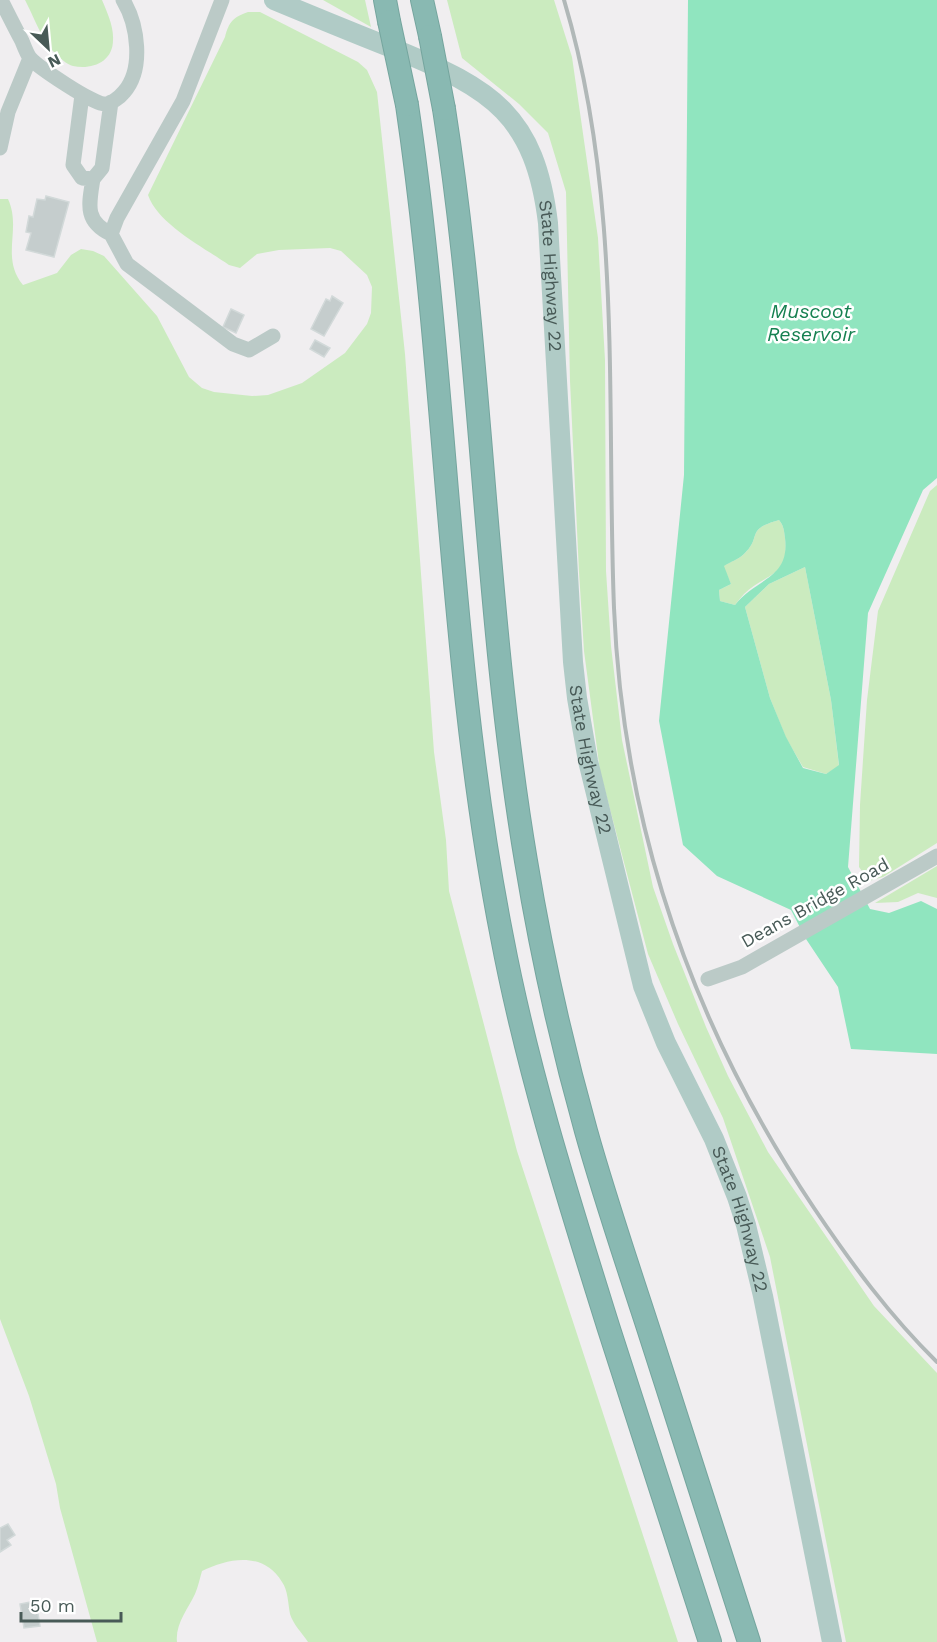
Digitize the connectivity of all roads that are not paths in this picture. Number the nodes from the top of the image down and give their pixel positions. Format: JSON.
{"nodes":[{"id":1,"x":1,"y":0,"type":"edge"},
{"id":2,"x":123,"y":0,"type":"edge"},
{"id":3,"x":222,"y":0,"type":"edge"},
{"id":4,"x":274,"y":0,"type":"edge"},
{"id":5,"x":422,"y":0,"type":"edge"},
{"id":6,"x":387,"y":10,"type":"edge"},
{"id":7,"x":30,"y":58,"type":"junction"},
{"id":8,"x":82,"y":95,"type":"junction"},
{"id":9,"x":111,"y":102,"type":"junction"},
{"id":10,"x":0,"y":148,"type":"edge"},
{"id":11,"x":93,"y":179,"type":"junction"},
{"id":12,"x":111,"y":234,"type":"junction"},
{"id":13,"x":273,"y":336,"type":"dead end"},
{"id":14,"x":937,"y":856,"type":"edge"},
{"id":15,"x":708,"y":978,"type":"dead end"},
{"id":16,"x":710,"y":1642,"type":"edge"},
{"id":17,"x":748,"y":1642,"type":"edge"},
{"id":18,"x":832,"y":1642,"type":"edge"}],
"edges":[{"from":1,"to":7,"type":"street"},
{"from":2,"to":9,"type":"street"},
{"from":3,"to":12,"type":"street"},
{"from":4,"to":18,"type":"main road","name":"State Highway 22"},
{"from":5,"to":17,"type":"highway","bridge":true},
{"from":6,"to":16,"type":"highway","bridge":true},
{"from":7,"to":8,"type":"street"},
{"from":7,"to":10,"type":"street"},
{"from":8,"to":9,"type":"street"},
{"from":8,"to":11,"type":"street"},
{"from":9,"to":11,"type":"street"},
{"from":11,"to":12,"type":"street"},
{"from":12,"to":13,"type":"street"},
{"from":14,"to":15,"type":"street","name":"Deans Bridge Road"}]}
